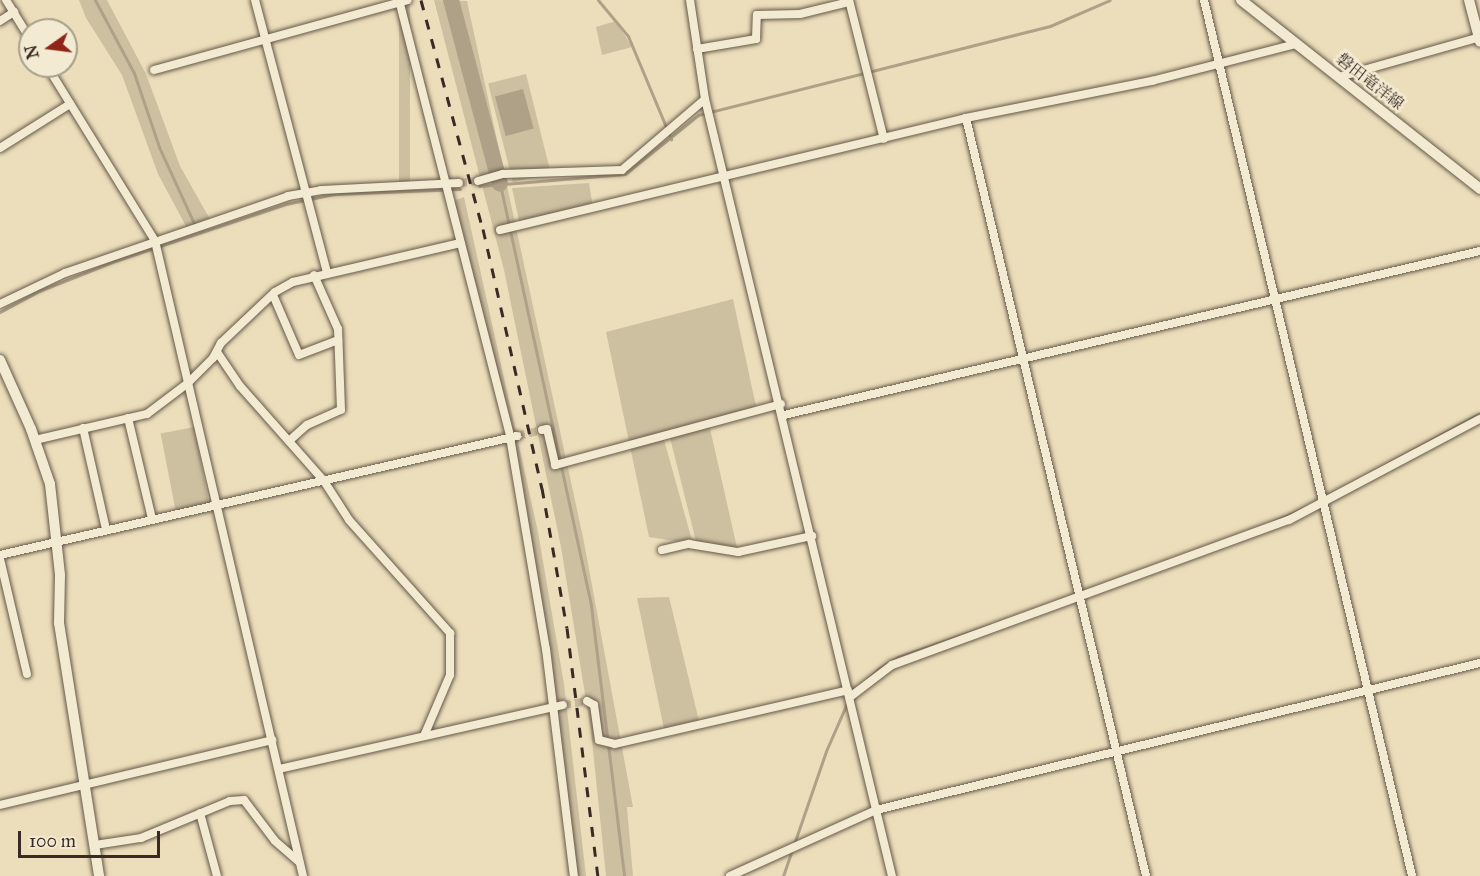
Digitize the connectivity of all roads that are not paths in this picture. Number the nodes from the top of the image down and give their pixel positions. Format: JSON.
{"nodes":[{"id":1,"x":6,"y":0,"type":"edge"},
{"id":2,"x":255,"y":0,"type":"edge"},
{"id":3,"x":690,"y":0,"type":"edge"},
{"id":4,"x":1204,"y":0,"type":"edge"},
{"id":5,"x":1241,"y":0,"type":"edge"},
{"id":6,"x":1469,"y":0,"type":"edge"},
{"id":7,"x":402,"y":1,"type":"edge"},
{"id":8,"x":849,"y":1,"type":"edge"},
{"id":9,"x":14,"y":12,"type":"junction"},
{"id":10,"x":18,"y":19,"type":"edge"},
{"id":11,"x":0,"y":21,"type":"edge"},
{"id":12,"x":266,"y":39,"type":"junction"},
{"id":13,"x":1480,"y":39,"type":"edge"},
{"id":14,"x":1296,"y":44,"type":"junction"},
{"id":15,"x":697,"y":49,"type":"junction"},
{"id":16,"x":1219,"y":61,"type":"junction"},
{"id":17,"x":154,"y":70,"type":"dead end"},
{"id":18,"x":1339,"y":77,"type":"junction"},
{"id":19,"x":54,"y":78,"type":"edge"},
{"id":20,"x":705,"y":99,"type":"junction"},
{"id":21,"x":70,"y":104,"type":"junction"},
{"id":22,"x":966,"y":118,"type":"junction"},
{"id":23,"x":884,"y":139,"type":"junction"},
{"id":24,"x":0,"y":148,"type":"edge"},
{"id":25,"x":726,"y":178,"type":"junction"},
{"id":26,"x":478,"y":181,"type":"tunnel mouth"},
{"id":27,"x":459,"y":183,"type":"tunnel mouth"},
{"id":28,"x":447,"y":184,"type":"junction"},
{"id":29,"x":1480,"y":189,"type":"edge"},
{"id":30,"x":306,"y":192,"type":"junction"},
{"id":31,"x":500,"y":230,"type":"dead end"},
{"id":32,"x":155,"y":241,"type":"junction"},
{"id":33,"x":461,"y":243,"type":"junction"},
{"id":34,"x":1480,"y":251,"type":"edge"},
{"id":35,"x":327,"y":272,"type":"junction"},
{"id":36,"x":314,"y":275,"type":"junction"},
{"id":37,"x":273,"y":295,"type":"junction"},
{"id":38,"x":1274,"y":300,"type":"junction"},
{"id":39,"x":0,"y":304,"type":"edge"},
{"id":40,"x":338,"y":340,"type":"junction"},
{"id":41,"x":217,"y":352,"type":"junction"},
{"id":42,"x":1021,"y":359,"type":"junction"},
{"id":43,"x":0,"y":360,"type":"edge"},
{"id":44,"x":188,"y":382,"type":"junction"},
{"id":45,"x":781,"y":404,"type":"junction"},
{"id":46,"x":784,"y":415,"type":"junction"},
{"id":47,"x":128,"y":418,"type":"junction"},
{"id":48,"x":1480,"y":419,"type":"edge"},
{"id":49,"x":83,"y":428,"type":"junction"},
{"id":50,"x":542,"y":430,"type":"dead end"},
{"id":51,"x":513,"y":436,"type":"junction"},
{"id":52,"x":35,"y":440,"type":"junction"},
{"id":53,"x":289,"y":441,"type":"junction"},
{"id":54,"x":324,"y":481,"type":"junction"},
{"id":55,"x":216,"y":505,"type":"junction"},
{"id":56,"x":1323,"y":505,"type":"junction"},
{"id":57,"x":152,"y":519,"type":"junction"},
{"id":58,"x":106,"y":529,"type":"junction"},
{"id":59,"x":812,"y":536,"type":"junction"},
{"id":60,"x":57,"y":540,"type":"junction"},
{"id":61,"x":662,"y":550,"type":"dead end"},
{"id":62,"x":0,"y":557,"type":"edge"},
{"id":63,"x":1078,"y":599,"type":"junction"},
{"id":64,"x":1480,"y":663,"type":"edge"},
{"id":65,"x":27,"y":674,"type":"dead end"},
{"id":66,"x":1366,"y":691,"type":"junction"},
{"id":67,"x":849,"y":693,"type":"junction"},
{"id":68,"x":587,"y":701,"type":"dead end"},
{"id":69,"x":563,"y":705,"type":"tunnel mouth"},
{"id":70,"x":552,"y":706,"type":"junction"},
{"id":71,"x":424,"y":736,"type":"junction"},
{"id":72,"x":272,"y":740,"type":"junction"},
{"id":73,"x":1116,"y":752,"type":"junction"},
{"id":74,"x":279,"y":769,"type":"junction"},
{"id":75,"x":85,"y":784,"type":"junction"},
{"id":76,"x":0,"y":805,"type":"edge"},
{"id":77,"x":876,"y":810,"type":"junction"},
{"id":78,"x":200,"y":813,"type":"junction"},
{"id":79,"x":95,"y":845,"type":"junction"},
{"id":80,"x":300,"y":863,"type":"junction"},
{"id":81,"x":99,"y":876,"type":"edge"},
{"id":82,"x":217,"y":876,"type":"edge"},
{"id":83,"x":303,"y":876,"type":"edge"},
{"id":84,"x":574,"y":876,"type":"edge"},
{"id":85,"x":730,"y":876,"type":"edge"},
{"id":86,"x":892,"y":876,"type":"edge"},
{"id":87,"x":1146,"y":876,"type":"edge"},
{"id":88,"x":1412,"y":876,"type":"edge"}],
"edges":[{"from":1,"to":9,"type":"street"},
{"from":2,"to":12,"type":"street"},
{"from":3,"to":15,"type":"street"},
{"from":4,"to":16,"type":"street"},
{"from":5,"to":14,"type":"street","name":"磐田竜洋線"},
{"from":6,"to":13,"type":"street"},
{"from":7,"to":12,"type":"street"},
{"from":7,"to":28,"type":"street"},
{"from":8,"to":15,"type":"street"},
{"from":8,"to":23,"type":"street"},
{"from":9,"to":10,"type":"street"},
{"from":9,"to":11,"type":"street"},
{"from":12,"to":17,"type":"street"},
{"from":12,"to":30,"type":"street"},
{"from":13,"to":18,"type":"street"},
{"from":14,"to":16,"type":"street"},
{"from":14,"to":18,"type":"street","name":"磐田竜洋線"},
{"from":15,"to":20,"type":"street"},
{"from":16,"to":22,"type":"street"},
{"from":16,"to":38,"type":"street"},
{"from":18,"to":29,"type":"street","name":"磐田竜洋線"},
{"from":19,"to":21,"type":"street"},
{"from":20,"to":25,"type":"street"},
{"from":20,"to":26,"type":"street"},
{"from":21,"to":24,"type":"street"},
{"from":21,"to":32,"type":"street"},
{"from":22,"to":23,"type":"street"},
{"from":22,"to":42,"type":"street"},
{"from":23,"to":25,"type":"street"},
{"from":25,"to":31,"type":"street"},
{"from":25,"to":45,"type":"street"},
{"from":27,"to":28,"type":"street"},
{"from":28,"to":30,"type":"street"},
{"from":28,"to":33,"type":"street"},
{"from":30,"to":32,"type":"street"},
{"from":30,"to":35,"type":"street"},
{"from":32,"to":39,"type":"street"},
{"from":32,"to":44,"type":"street"},
{"from":33,"to":35,"type":"street"},
{"from":33,"to":51,"type":"street"},
{"from":34,"to":38,"type":"street"},
{"from":35,"to":36,"type":"street"},
{"from":36,"to":37,"type":"street"},
{"from":36,"to":40,"type":"street"},
{"from":37,"to":40,"type":"street"},
{"from":37,"to":41,"type":"street"},
{"from":38,"to":42,"type":"street"},
{"from":38,"to":56,"type":"street"},
{"from":40,"to":53,"type":"street"},
{"from":41,"to":44,"type":"street"},
{"from":41,"to":53,"type":"street"},
{"from":42,"to":46,"type":"street"},
{"from":42,"to":63,"type":"street"},
{"from":43,"to":52,"type":"street"},
{"from":44,"to":47,"type":"street"},
{"from":44,"to":55,"type":"street"},
{"from":45,"to":46,"type":"street"},
{"from":45,"to":50,"type":"street"},
{"from":46,"to":59,"type":"street"},
{"from":47,"to":49,"type":"street"},
{"from":47,"to":57,"type":"street"},
{"from":48,"to":56,"type":"street"},
{"from":49,"to":52,"type":"street"},
{"from":49,"to":58,"type":"street"},
{"from":51,"to":54,"type":"street"},
{"from":51,"to":70,"type":"street"},
{"from":52,"to":60,"type":"street"},
{"from":53,"to":54,"type":"street"},
{"from":54,"to":55,"type":"street"},
{"from":54,"to":71,"type":"street"},
{"from":55,"to":57,"type":"street"},
{"from":55,"to":72,"type":"street"},
{"from":56,"to":63,"type":"street"},
{"from":56,"to":66,"type":"street"},
{"from":57,"to":58,"type":"street"},
{"from":58,"to":60,"type":"street"},
{"from":59,"to":61,"type":"street"},
{"from":59,"to":67,"type":"street"},
{"from":60,"to":62,"type":"street"},
{"from":60,"to":75,"type":"street"},
{"from":62,"to":65,"type":"street"},
{"from":63,"to":67,"type":"street"},
{"from":63,"to":73,"type":"street"},
{"from":64,"to":66,"type":"street"},
{"from":66,"to":73,"type":"street"},
{"from":66,"to":88,"type":"street"},
{"from":67,"to":68,"type":"street"},
{"from":67,"to":77,"type":"street"},
{"from":69,"to":70,"type":"street"},
{"from":70,"to":71,"type":"street"},
{"from":70,"to":84,"type":"street"},
{"from":71,"to":74,"type":"street"},
{"from":72,"to":74,"type":"street"},
{"from":72,"to":75,"type":"street"},
{"from":73,"to":77,"type":"street"},
{"from":73,"to":87,"type":"street"},
{"from":74,"to":80,"type":"street"},
{"from":75,"to":76,"type":"street"},
{"from":75,"to":79,"type":"street"},
{"from":77,"to":85,"type":"street"},
{"from":77,"to":86,"type":"street"},
{"from":78,"to":79,"type":"street"},
{"from":78,"to":80,"type":"street"},
{"from":78,"to":82,"type":"street"},
{"from":79,"to":81,"type":"street"},
{"from":80,"to":83,"type":"street"}]}
